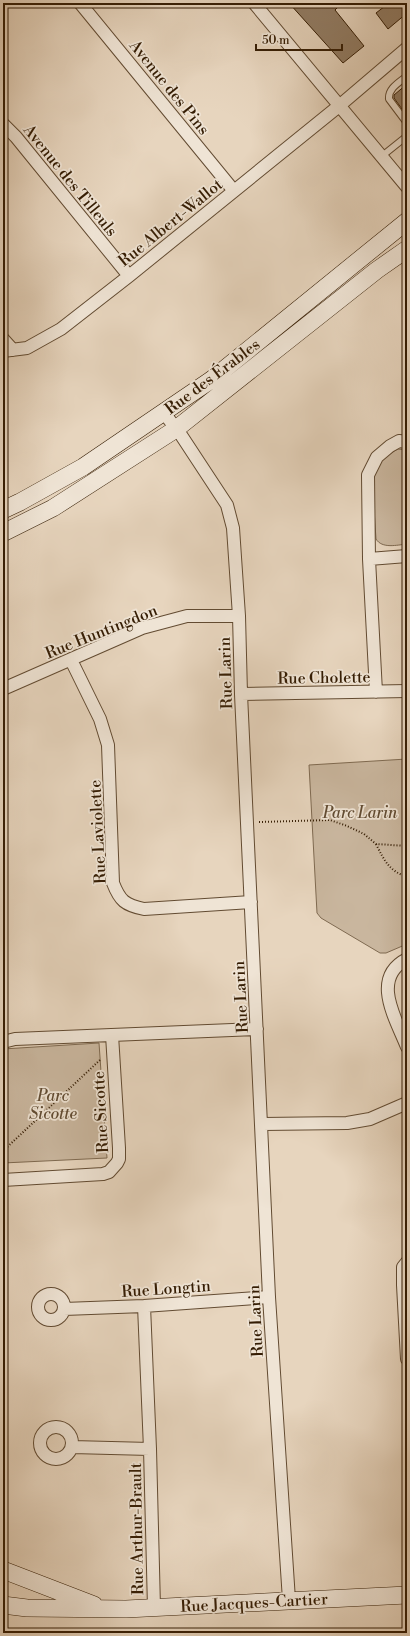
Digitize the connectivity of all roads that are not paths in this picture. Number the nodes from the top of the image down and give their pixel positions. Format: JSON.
{"nodes":[{"id":1,"x":80,"y":3,"type":"edge"},
{"id":2,"x":254,"y":3,"type":"edge"},
{"id":3,"x":407,"y":48,"type":"edge"},
{"id":4,"x":407,"y":76,"type":"edge"},
{"id":5,"x":339,"y":106,"type":"junction"},
{"id":6,"x":407,"y":123,"type":"edge"},
{"id":7,"x":3,"y":124,"type":"edge"},
{"id":8,"x":407,"y":136,"type":"edge"},
{"id":9,"x":382,"y":156,"type":"junction"},
{"id":10,"x":407,"y":187,"type":"edge"},
{"id":11,"x":234,"y":191,"type":"junction"},
{"id":12,"x":407,"y":221,"type":"edge"},
{"id":13,"x":407,"y":249,"type":"edge"},
{"id":14,"x":129,"y":276,"type":"junction"},
{"id":15,"x":3,"y":338,"type":"edge"},
{"id":16,"x":8,"y":350,"type":"edge"},
{"id":17,"x":164,"y":413,"type":"junction"},
{"id":18,"x":176,"y":429,"type":"junction"},
{"id":19,"x":407,"y":442,"type":"edge"},
{"id":20,"x":3,"y":510,"type":"edge"},
{"id":21,"x":3,"y":533,"type":"edge"},
{"id":22,"x":407,"y":556,"type":"edge"},
{"id":23,"x":369,"y":559,"type":"junction"},
{"id":24,"x":239,"y":616,"type":"junction"},
{"id":25,"x":71,"y":660,"type":"junction"},
{"id":26,"x":3,"y":689,"type":"edge"},
{"id":27,"x":407,"y":691,"type":"edge"},
{"id":28,"x":376,"y":692,"type":"junction"},
{"id":29,"x":241,"y":694,"type":"junction"},
{"id":30,"x":251,"y":902,"type":"junction"},
{"id":31,"x":407,"y":959,"type":"edge"},
{"id":32,"x":257,"y":1029,"type":"junction"},
{"id":33,"x":112,"y":1035,"type":"junction"},
{"id":34,"x":3,"y":1042,"type":"edge"},
{"id":35,"x":407,"y":1047,"type":"edge"},
{"id":36,"x":407,"y":1103,"type":"edge"},
{"id":37,"x":262,"y":1124,"type":"junction"},
{"id":38,"x":3,"y":1180,"type":"edge"},
{"id":39,"x":407,"y":1262,"type":"edge"},
{"id":40,"x":269,"y":1297,"type":"junction"},
{"id":41,"x":144,"y":1306,"type":"junction"},
{"id":42,"x":64,"y":1309,"type":"dead end"},
{"id":43,"x":407,"y":1359,"type":"edge"},
{"id":44,"x":72,"y":1447,"type":"dead end"},
{"id":45,"x":150,"y":1449,"type":"junction"},
{"id":46,"x":3,"y":1570,"type":"edge"},
{"id":47,"x":407,"y":1595,"type":"edge"},
{"id":48,"x":289,"y":1600,"type":"junction"},
{"id":49,"x":3,"y":1604,"type":"edge"},
{"id":50,"x":102,"y":1608,"type":"junction"},
{"id":51,"x":154,"y":1608,"type":"junction"}],
"edges":[{"from":1,"to":11,"type":"street","name":"Avenue des Pins"},
{"from":2,"to":5,"type":"street"},
{"from":3,"to":5,"type":"street","name":"Rue Albert-Wallot"},
{"from":4,"to":6,"type":"lane"},
{"from":5,"to":9,"type":"street"},
{"from":5,"to":11,"type":"street","name":"Rue Albert-Wallot"},
{"from":7,"to":14,"type":"street","name":"Avenue des Tilleuls"},
{"from":8,"to":9,"type":"lane"},
{"from":9,"to":10,"type":"street"},
{"from":11,"to":14,"type":"street","name":"Rue Albert-Wallot"},
{"from":12,"to":17,"type":"street","name":"Rue des Érables"},
{"from":13,"to":18,"type":"street","name":"Rue des Érables"},
{"from":14,"to":16,"type":"street","name":"Rue Albert-Wallot"},
{"from":15,"to":16,"type":"street","name":"Rue Albert-Wallot"},
{"from":17,"to":18,"type":"street","name":"Rue Larin"},
{"from":17,"to":20,"type":"street","name":"Rue des Érables"},
{"from":18,"to":21,"type":"street","name":"Rue des Érables"},
{"from":18,"to":24,"type":"street","name":"Rue Larin"},
{"from":19,"to":23,"type":"street"},
{"from":22,"to":23,"type":"street"},
{"from":23,"to":28,"type":"street"},
{"from":24,"to":25,"type":"street","name":"Rue Huntingdon"},
{"from":24,"to":29,"type":"street","name":"Rue Larin"},
{"from":25,"to":26,"type":"street","name":"Rue Huntingdon"},
{"from":25,"to":30,"type":"street","name":"Rue Laviolette"},
{"from":27,"to":28,"type":"street","name":"Rue Cholette"},
{"from":28,"to":29,"type":"street","name":"Rue Cholette"},
{"from":29,"to":30,"type":"street","name":"Rue Larin"},
{"from":30,"to":32,"type":"street","name":"Rue Larin"},
{"from":31,"to":35,"type":"street"},
{"from":32,"to":33,"type":"street"},
{"from":32,"to":37,"type":"street","name":"Rue Larin"},
{"from":33,"to":34,"type":"street"},
{"from":33,"to":38,"type":"street","name":"Rue Sicotte"},
{"from":36,"to":37,"type":"street"},
{"from":37,"to":40,"type":"street","name":"Rue Larin"},
{"from":39,"to":43,"type":"street"},
{"from":40,"to":41,"type":"street","name":"Rue Longtin"},
{"from":40,"to":48,"type":"street","name":"Rue Larin"},
{"from":41,"to":42,"type":"street","name":"Rue Longtin"},
{"from":41,"to":45,"type":"street","name":"Rue Arthur-Brault"},
{"from":44,"to":45,"type":"street","name":"Rue Arthur-Brault"},
{"from":45,"to":51,"type":"street","name":"Rue Arthur-Brault"},
{"from":46,"to":50,"type":"street","name":"Rue Jacques-Cartier"},
{"from":47,"to":48,"type":"street","name":"Rue Jacques-Cartier"},
{"from":48,"to":51,"type":"street","name":"Rue Jacques-Cartier"},
{"from":49,"to":50,"type":"street","name":"Rue Jacques-Cartier"},
{"from":50,"to":51,"type":"street","name":"Rue Jacques-Cartier"}]}
